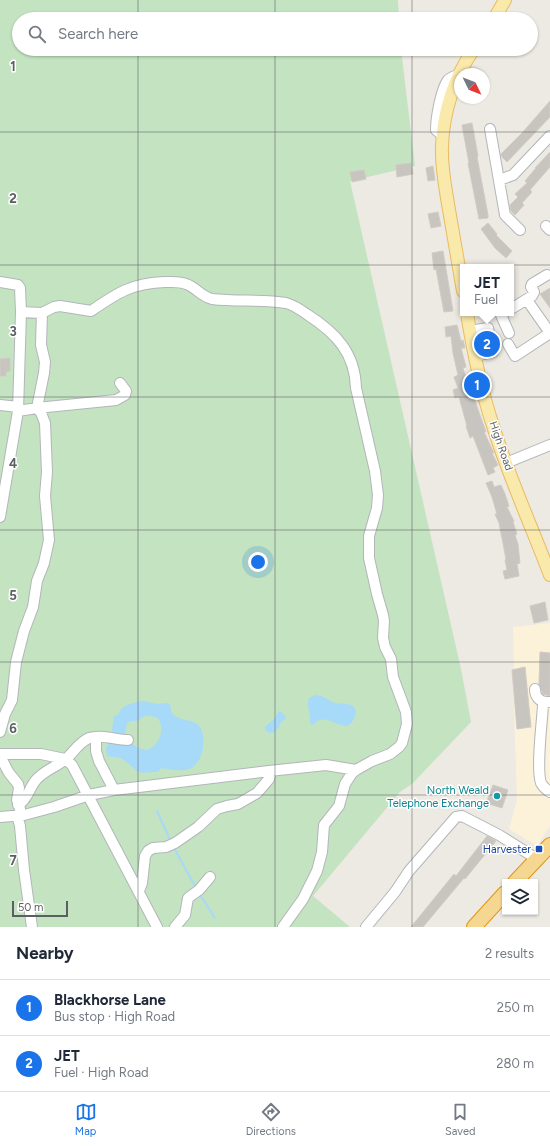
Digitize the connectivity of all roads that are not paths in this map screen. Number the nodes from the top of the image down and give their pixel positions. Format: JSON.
{"nodes":[{"id":1,"x":505,"y":0,"type":"edge"},
{"id":2,"x":498,"y":12,"type":"edge"},
{"id":3,"x":470,"y":56,"type":"edge"},
{"id":4,"x":463,"y":68,"type":"edge"},
{"id":5,"x":454,"y":89,"type":"edge"},
{"id":6,"x":490,"y":129,"type":"dead end"},
{"id":7,"x":550,"y":136,"type":"edge"},
{"id":8,"x":499,"y":180,"type":"junction"},
{"id":9,"x":520,"y":230,"type":"dead end"},
{"id":10,"x":460,"y":274,"type":"edge"},
{"id":11,"x":547,"y":275,"type":"dead end"},
{"id":12,"x":0,"y":282,"type":"edge"},
{"id":13,"x":527,"y":300,"type":"junction"},
{"id":14,"x":514,"y":307,"type":"edge"},
{"id":15,"x":21,"y":312,"type":"junction"},
{"id":16,"x":42,"y":313,"type":"junction"},
{"id":17,"x":468,"y":316,"type":"edge"},
{"id":18,"x":501,"y":316,"type":"edge"},
{"id":19,"x":470,"y":331,"type":"junction"},
{"id":20,"x":508,"y":333,"type":"dead end"},
{"id":21,"x":550,"y":333,"type":"edge"},
{"id":22,"x":508,"y":344,"type":"dead end"},
{"id":23,"x":475,"y":356,"type":"junction"},
{"id":24,"x":120,"y":383,"type":"dead end"},
{"id":25,"x":0,"y":405,"type":"edge"},
{"id":26,"x":38,"y":408,"type":"junction"},
{"id":27,"x":18,"y":409,"type":"junction"},
{"id":28,"x":550,"y":445,"type":"edge"},
{"id":29,"x":506,"y":463,"type":"junction"},
{"id":30,"x":0,"y":518,"type":"edge"},
{"id":31,"x":550,"y":575,"type":"edge"},
{"id":32,"x":535,"y":689,"type":"dead end"},
{"id":33,"x":548,"y":702,"type":"edge"},
{"id":34,"x":0,"y":732,"type":"edge"},
{"id":35,"x":96,"y":738,"type":"junction"},
{"id":36,"x":128,"y":740,"type":"dead end"},
{"id":37,"x":0,"y":755,"type":"edge"},
{"id":38,"x":65,"y":759,"type":"junction"},
{"id":39,"x":271,"y":770,"type":"junction"},
{"id":40,"x":356,"y":770,"type":"junction"},
{"id":41,"x":114,"y":790,"type":"junction"},
{"id":42,"x":550,"y":792,"type":"edge"},
{"id":43,"x":89,"y":795,"type":"junction"},
{"id":44,"x":20,"y":812,"type":"junction"},
{"id":45,"x":0,"y":817,"type":"edge"},
{"id":46,"x":550,"y":845,"type":"edge"},
{"id":47,"x":537,"y":858,"type":"junction"},
{"id":48,"x":210,"y":877,"type":"dead end"},
{"id":49,"x":518,"y":879,"type":"edge"},
{"id":50,"x":139,"y":891,"type":"junction"},
{"id":51,"x":502,"y":896,"type":"edge"},
{"id":52,"x":32,"y":927,"type":"edge"},
{"id":53,"x":158,"y":927,"type":"edge"},
{"id":54,"x":175,"y":927,"type":"edge"},
{"id":55,"x":283,"y":927,"type":"edge"},
{"id":56,"x":366,"y":927,"type":"edge"},
{"id":57,"x":474,"y":927,"type":"edge"}],
"edges":[{"from":1,"to":2,"type":"main road"},
{"from":3,"to":4,"type":"main road"},
{"from":5,"to":10,"type":"main road"},
{"from":6,"to":8,"type":"street"},
{"from":7,"to":8,"type":"street"},
{"from":8,"to":9,"type":"street"},
{"from":11,"to":13,"type":"street"},
{"from":12,"to":15,"type":"street"},
{"from":13,"to":14,"type":"street"},
{"from":13,"to":21,"type":"street"},
{"from":15,"to":16,"type":"street"},
{"from":15,"to":27,"type":"street"},
{"from":16,"to":26,"type":"street"},
{"from":16,"to":40,"type":"street"},
{"from":17,"to":19,"type":"main road","name":"High Road"},
{"from":18,"to":20,"type":"street"},
{"from":19,"to":23,"type":"main road","name":"High Road"},
{"from":19,"to":23,"type":"street"},
{"from":21,"to":22,"type":"street"},
{"from":23,"to":29,"type":"main road","name":"High Road"},
{"from":24,"to":26,"type":"street"},
{"from":25,"to":27,"type":"street"},
{"from":26,"to":27,"type":"street"},
{"from":26,"to":34,"type":"street"},
{"from":27,"to":30,"type":"street"},
{"from":28,"to":29,"type":"street"},
{"from":29,"to":31,"type":"main road","name":"High Road"},
{"from":32,"to":33,"type":"street"},
{"from":33,"to":42,"type":"street"},
{"from":35,"to":36,"type":"street"},
{"from":35,"to":38,"type":"street"},
{"from":35,"to":41,"type":"street"},
{"from":37,"to":38,"type":"street"},
{"from":37,"to":44,"type":"street"},
{"from":38,"to":43,"type":"street"},
{"from":38,"to":44,"type":"street"},
{"from":39,"to":40,"type":"street"},
{"from":39,"to":41,"type":"street"},
{"from":39,"to":50,"type":"street"},
{"from":40,"to":55,"type":"street"},
{"from":41,"to":43,"type":"street"},
{"from":43,"to":44,"type":"street"},
{"from":43,"to":50,"type":"street"},
{"from":44,"to":45,"type":"street"},
{"from":44,"to":52,"type":"street"},
{"from":46,"to":47,"type":"highway"},
{"from":47,"to":49,"type":"highway"},
{"from":47,"to":56,"type":"street"},
{"from":48,"to":54,"type":"street"},
{"from":50,"to":53,"type":"street"},
{"from":51,"to":57,"type":"highway"}]}
